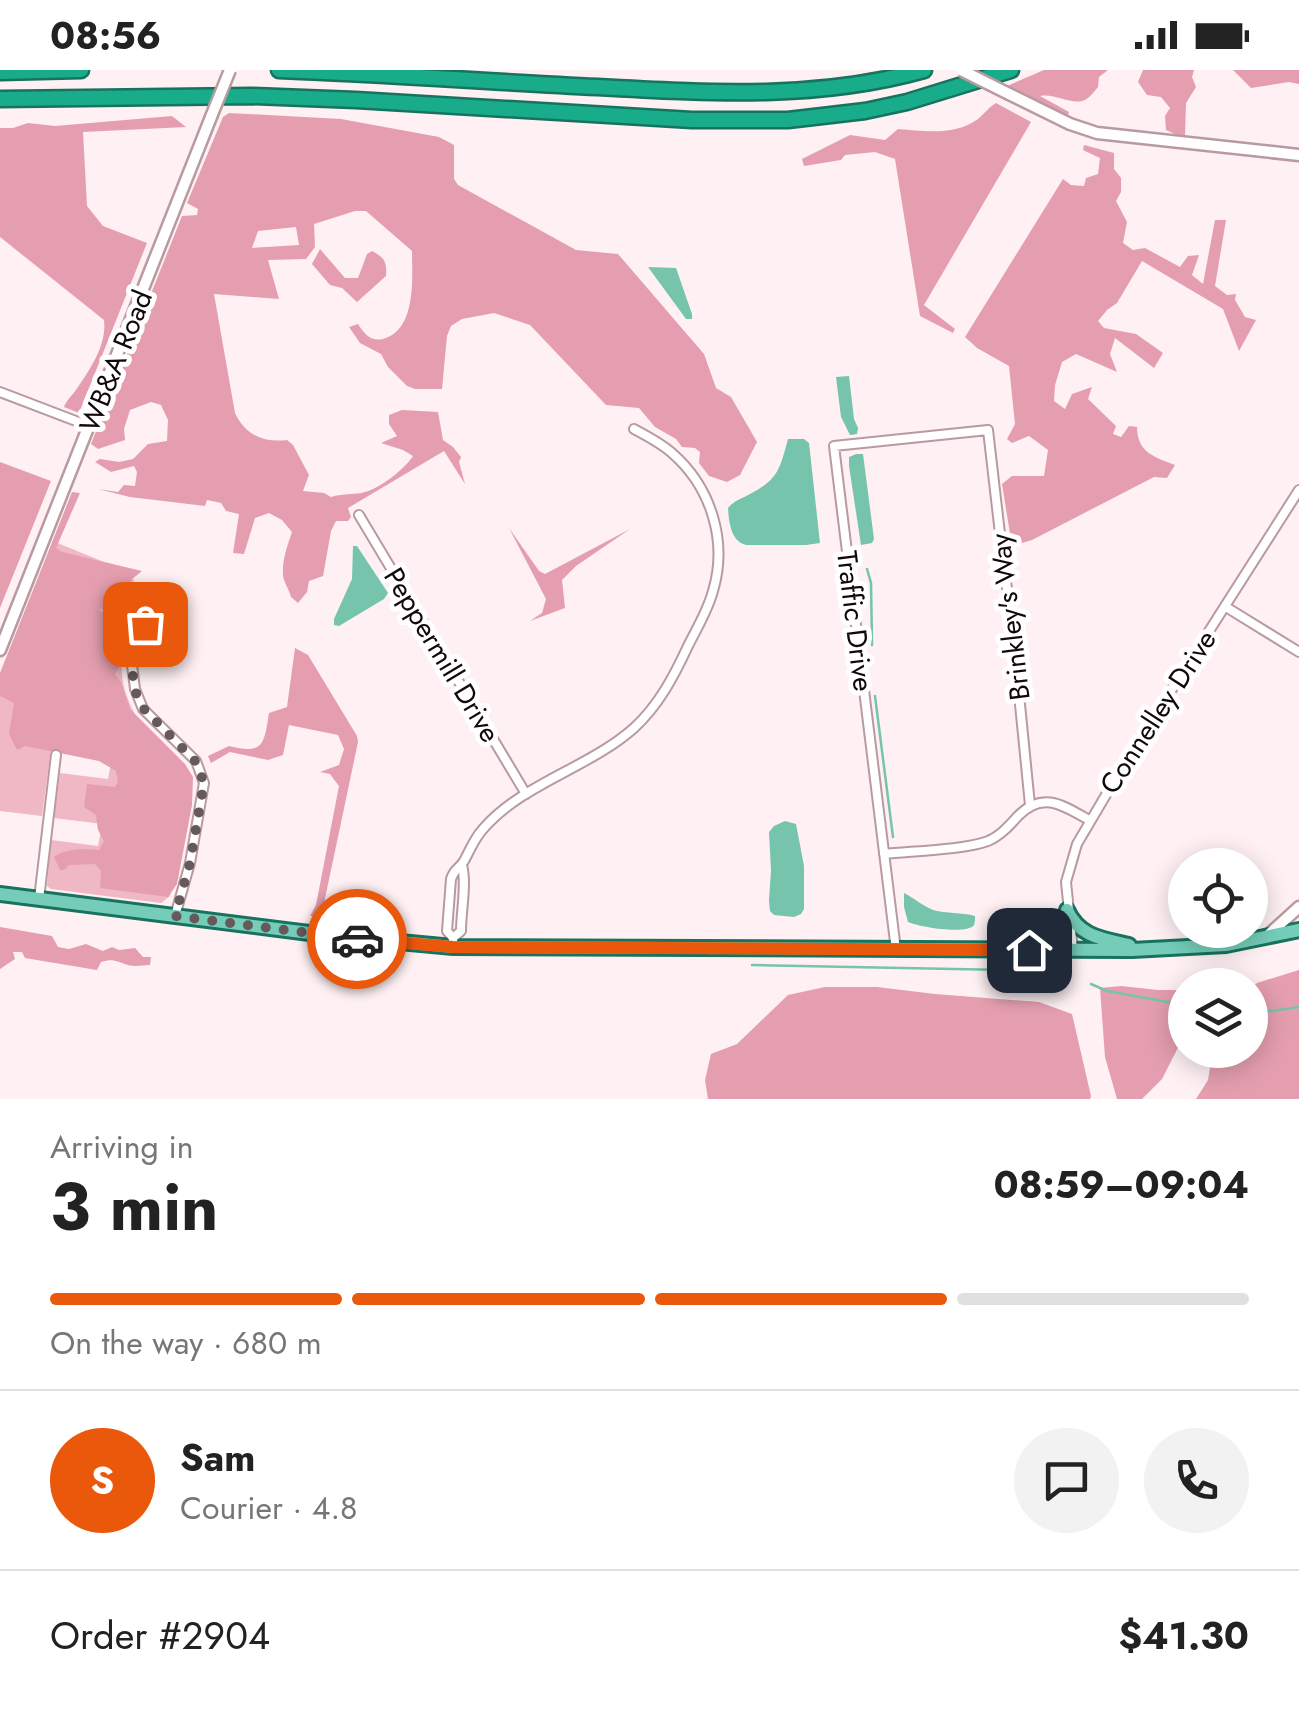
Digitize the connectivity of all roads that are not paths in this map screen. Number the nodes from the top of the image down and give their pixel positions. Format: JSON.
{"nodes":[{"id":1,"x":80,"y":70,"type":"edge"},
{"id":2,"x":230,"y":70,"type":"edge"},
{"id":3,"x":279,"y":70,"type":"edge"},
{"id":4,"x":924,"y":70,"type":"edge"},
{"id":5,"x":961,"y":70,"type":"edge"},
{"id":6,"x":1011,"y":70,"type":"edge"},
{"id":7,"x":0,"y":72,"type":"edge"},
{"id":8,"x":0,"y":100,"type":"edge"},
{"id":9,"x":1299,"y":154,"type":"edge"},
{"id":10,"x":0,"y":392,"type":"edge"},
{"id":11,"x":89,"y":426,"type":"junction"},
{"id":12,"x":634,"y":429,"type":"dead end"},
{"id":13,"x":988,"y":430,"type":"joint"},
{"id":14,"x":1299,"y":490,"type":"edge"},
{"id":15,"x":358,"y":515,"type":"dead end"},
{"id":16,"x":156,"y":588,"type":"dead end"},
{"id":17,"x":1226,"y":607,"type":"junction"},
{"id":18,"x":0,"y":650,"type":"edge"},
{"id":19,"x":1299,"y":652,"type":"edge"},
{"id":20,"x":56,"y":755,"type":"dead end"},
{"id":21,"x":526,"y":794,"type":"junction"},
{"id":22,"x":1030,"y":805,"type":"junction"},
{"id":23,"x":1090,"y":820,"type":"junction"},
{"id":24,"x":884,"y":854,"type":"junction"},
{"id":25,"x":0,"y":894,"type":"edge"},
{"id":26,"x":39,"y":899,"type":"junction"},
{"id":27,"x":1299,"y":907,"type":"edge"},
{"id":28,"x":1068,"y":910,"type":"junction"},
{"id":29,"x":175,"y":916,"type":"junction"},
{"id":30,"x":1299,"y":930,"type":"edge"},
{"id":31,"x":1268,"y":935,"type":"edge"},
{"id":32,"x":1268,"y":937,"type":"edge"},
{"id":33,"x":453,"y":943,"type":"junction"},
{"id":34,"x":1181,"y":948,"type":"edge"},
{"id":35,"x":896,"y":950,"type":"junction"},
{"id":36,"x":994,"y":950,"type":"junction"},
{"id":37,"x":1073,"y":950,"type":"junction"},
{"id":38,"x":1151,"y":950,"type":"junction"}],
"edges":[{"from":1,"to":7,"type":"highway"},
{"from":2,"to":11,"type":"street","name":"WB&A Road","bridge":true},
{"from":3,"to":4,"type":"highway"},
{"from":5,"to":9,"type":"street","bridge":true},
{"from":6,"to":8,"type":"highway"},
{"from":10,"to":11,"type":"street"},
{"from":11,"to":18,"type":"street","name":"WB&A Road"},
{"from":12,"to":21,"type":"street"},
{"from":13,"to":22,"type":"street","name":"Brinkley's Way"},
{"from":13,"to":24,"type":"street","name":"Traffic Drive"},
{"from":14,"to":17,"type":"street","name":"Connelley Drive"},
{"from":15,"to":21,"type":"street","name":"Peppermill Drive"},
{"from":16,"to":29,"type":"street"},
{"from":17,"to":19,"type":"street"},
{"from":17,"to":23,"type":"street","name":"Connelley Drive"},
{"from":20,"to":26,"type":"street"},
{"from":21,"to":33,"type":"street"},
{"from":22,"to":23,"type":"street"},
{"from":22,"to":24,"type":"street"},
{"from":23,"to":28,"type":"street","name":"Connelley Drive"},
{"from":24,"to":35,"type":"street","name":"Traffic Drive"},
{"from":25,"to":26,"type":"main road"},
{"from":26,"to":29,"type":"main road"},
{"from":27,"to":31,"type":"street"},
{"from":28,"to":36,"type":"main road"},
{"from":28,"to":37,"type":"street","name":"Connelley Drive"},
{"from":28,"to":38,"type":"main road"},
{"from":29,"to":33,"type":"main road"},
{"from":30,"to":32,"type":"main road"},
{"from":33,"to":35,"type":"main road"},
{"from":34,"to":38,"type":"main road"},
{"from":35,"to":36,"type":"main road"},
{"from":36,"to":37,"type":"main road"},
{"from":37,"to":38,"type":"main road"}]}
